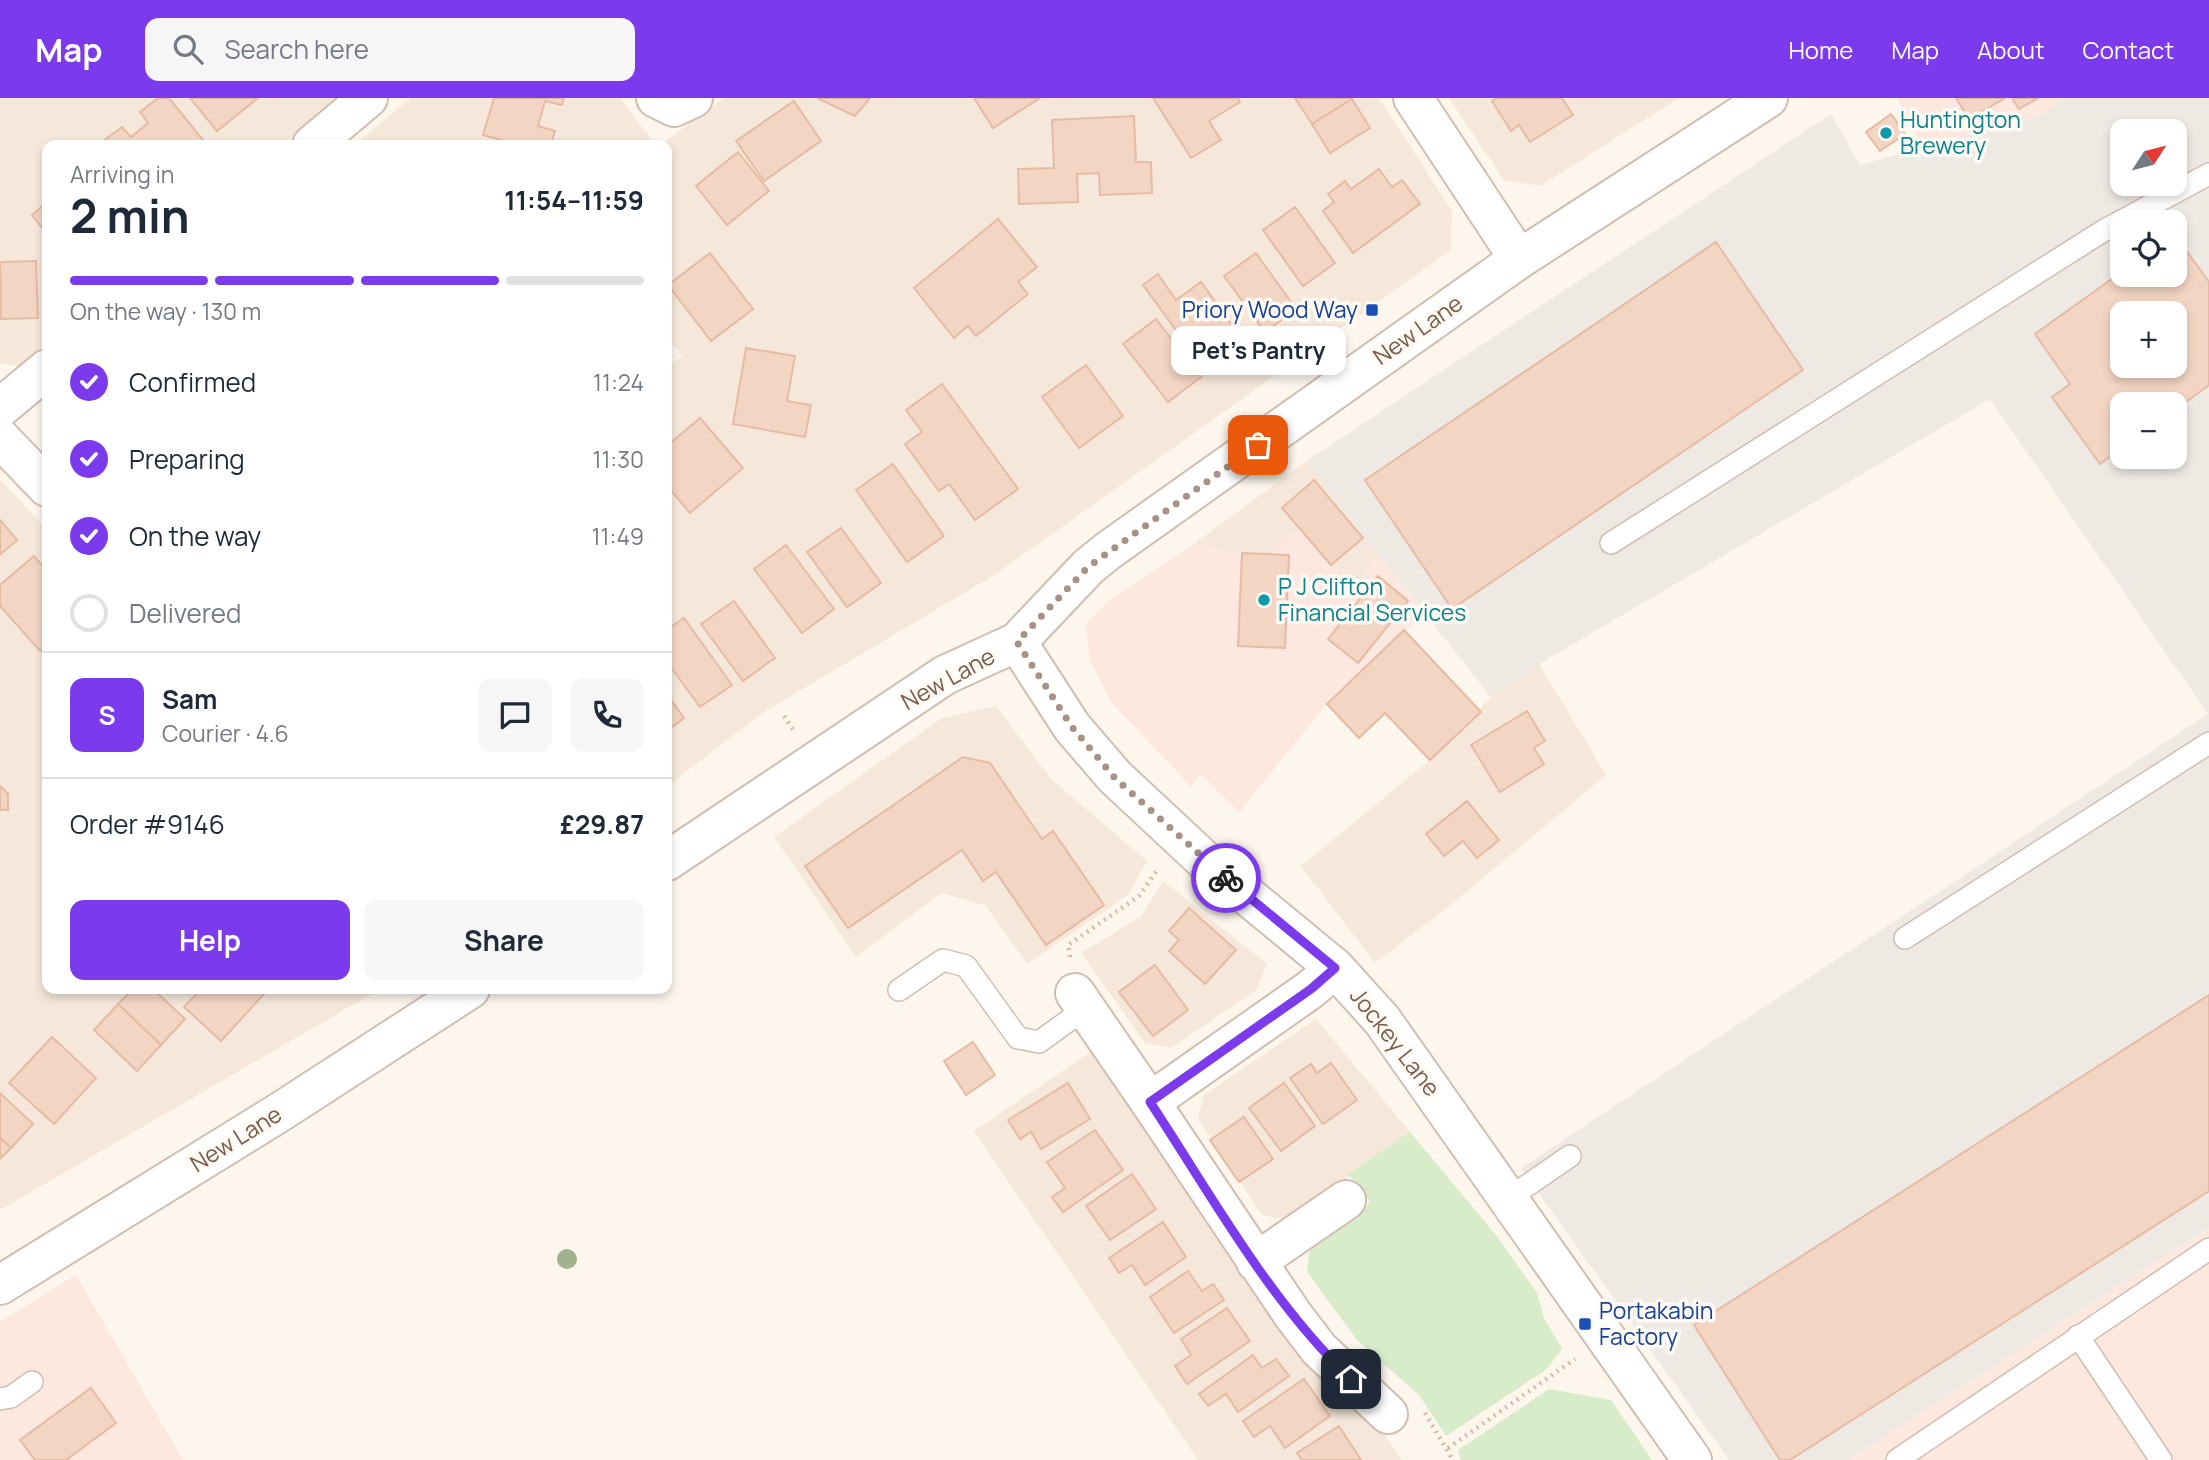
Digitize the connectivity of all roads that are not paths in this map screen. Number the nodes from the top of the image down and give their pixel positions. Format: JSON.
{"nodes":[{"id":1,"x":368,"y":98,"type":"edge"},
{"id":2,"x":656,"y":98,"type":"edge"},
{"id":3,"x":693,"y":98,"type":"edge"},
{"id":4,"x":1413,"y":98,"type":"edge"},
{"id":5,"x":1768,"y":98,"type":"edge"},
{"id":6,"x":318,"y":140,"type":"edge"},
{"id":7,"x":2209,"y":174,"type":"edge"},
{"id":8,"x":1519,"y":259,"type":"junction"},
{"id":9,"x":42,"y":373,"type":"edge"},
{"id":10,"x":0,"y":408,"type":"edge"},
{"id":11,"x":0,"y":438,"type":"edge"},
{"id":12,"x":42,"y":481,"type":"edge"},
{"id":13,"x":1611,"y":543,"type":"dead end"},
{"id":14,"x":1017,"y":642,"type":"junction"},
{"id":15,"x":2209,"y":743,"type":"edge"},
{"id":16,"x":672,"y":858,"type":"edge"},
{"id":17,"x":1905,"y":937,"type":"dead end"},
{"id":18,"x":1335,"y":968,"type":"junction"},
{"id":19,"x":899,"y":990,"type":"dead end"},
{"id":20,"x":462,"y":994,"type":"edge"},
{"id":21,"x":1081,"y":1000,"type":"joint"},
{"id":22,"x":1150,"y":1102,"type":"junction"},
{"id":23,"x":1570,"y":1156,"type":"dead end"},
{"id":24,"x":1509,"y":1198,"type":"junction"},
{"id":25,"x":1346,"y":1200,"type":"dead end"},
{"id":26,"x":2209,"y":1249,"type":"edge"},
{"id":27,"x":1256,"y":1262,"type":"junction"},
{"id":28,"x":0,"y":1284,"type":"edge"},
{"id":29,"x":2078,"y":1336,"type":"junction"},
{"id":30,"x":32,"y":1382,"type":"dead end"},
{"id":31,"x":0,"y":1399,"type":"edge"},
{"id":32,"x":1388,"y":1414,"type":"dead end"},
{"id":33,"x":1692,"y":1460,"type":"edge"},
{"id":34,"x":1897,"y":1460,"type":"edge"},
{"id":35,"x":2161,"y":1460,"type":"edge"}],
"edges":[{"from":1,"to":6,"type":"street"},
{"from":2,"to":3,"type":"street"},
{"from":4,"to":8,"type":"street"},
{"from":5,"to":8,"type":"street","name":"New Lane"},
{"from":7,"to":13,"type":"lane"},
{"from":8,"to":14,"type":"street","name":"New Lane"},
{"from":9,"to":10,"type":"street"},
{"from":11,"to":12,"type":"street"},
{"from":14,"to":16,"type":"street","name":"New Lane"},
{"from":14,"to":18,"type":"street","name":"Jockey Lane"},
{"from":15,"to":17,"type":"lane"},
{"from":18,"to":22,"type":"street"},
{"from":18,"to":24,"type":"street","name":"Jockey Lane"},
{"from":19,"to":21,"type":"lane"},
{"from":20,"to":28,"type":"street","name":"New Lane"},
{"from":21,"to":22,"type":"street"},
{"from":22,"to":27,"type":"street"},
{"from":23,"to":24,"type":"lane"},
{"from":24,"to":33,"type":"street","name":"Jockey Lane"},
{"from":25,"to":27,"type":"street"},
{"from":26,"to":29,"type":"lane"},
{"from":27,"to":32,"type":"street"},
{"from":29,"to":34,"type":"lane"},
{"from":29,"to":35,"type":"lane"},
{"from":30,"to":31,"type":"lane"}]}
